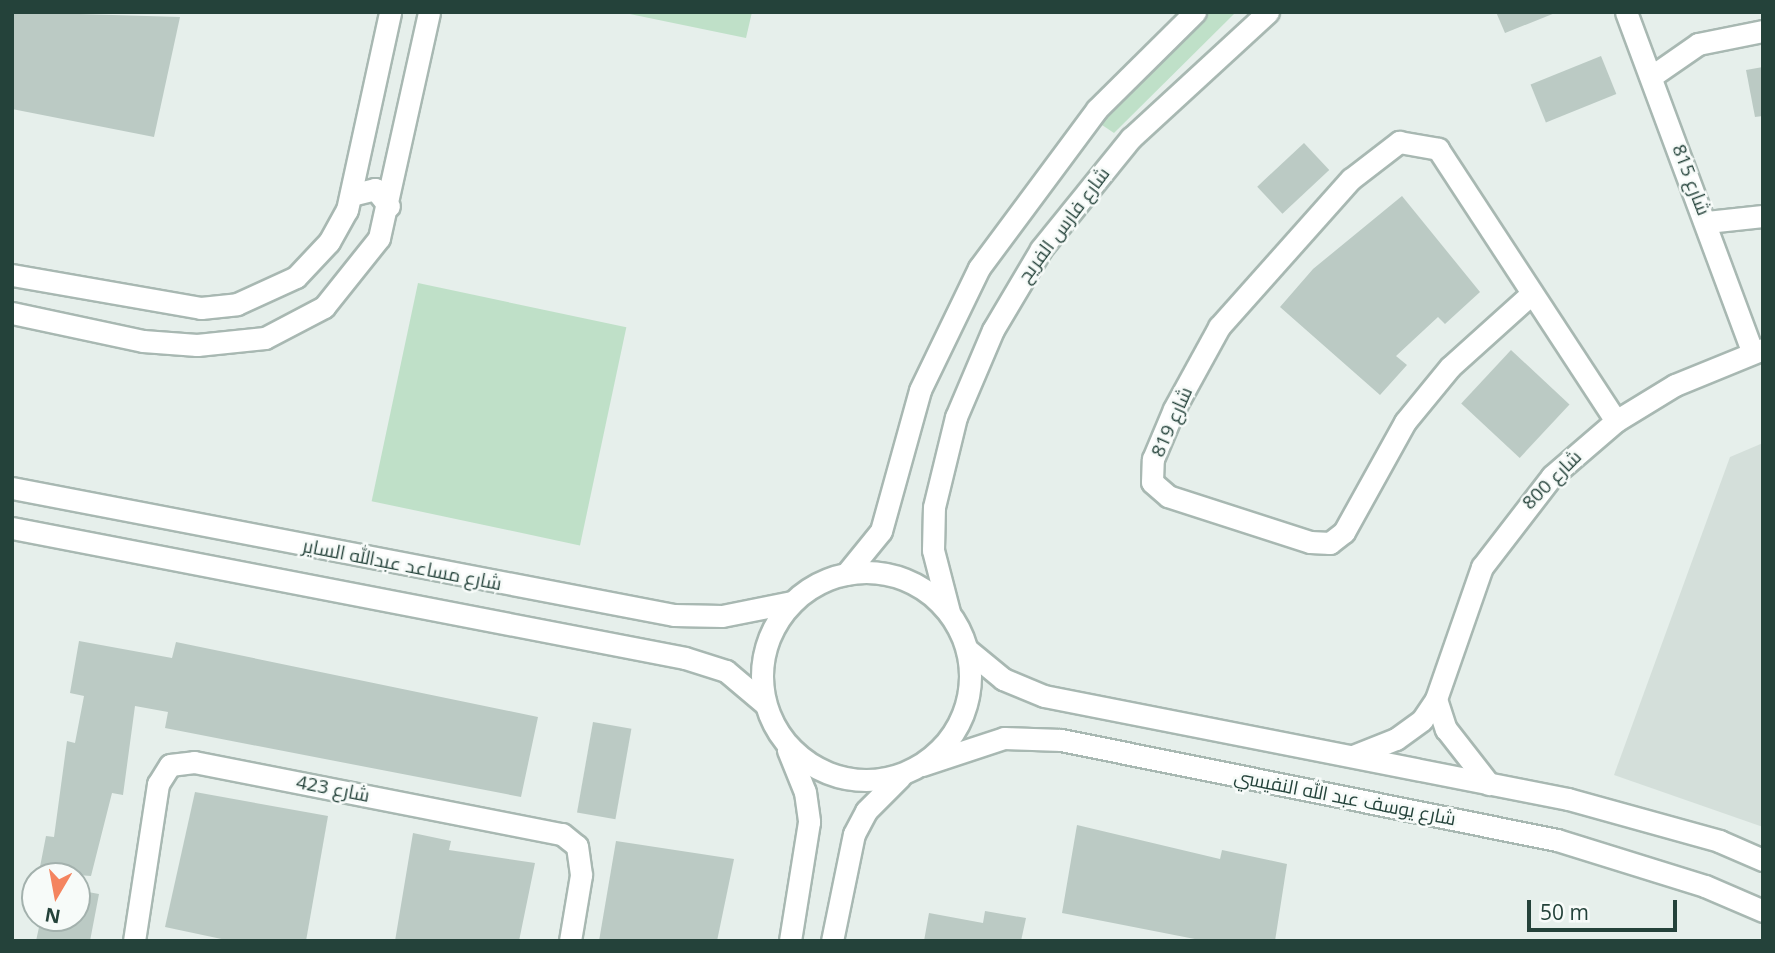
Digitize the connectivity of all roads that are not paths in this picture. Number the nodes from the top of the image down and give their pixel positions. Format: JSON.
{"nodes":[{"id":1,"x":390,"y":12,"type":"edge"},
{"id":2,"x":429,"y":12,"type":"edge"},
{"id":3,"x":1195,"y":12,"type":"edge"},
{"id":4,"x":1268,"y":12,"type":"edge"},
{"id":5,"x":1626,"y":12,"type":"edge"},
{"id":6,"x":1763,"y":31,"type":"edge"},
{"id":7,"x":1652,"y":76,"type":"junction"},
{"id":8,"x":351,"y":195,"type":"junction"},
{"id":9,"x":389,"y":206,"type":"junction"},
{"id":10,"x":1763,"y":216,"type":"edge"},
{"id":11,"x":1707,"y":222,"type":"junction"},
{"id":12,"x":12,"y":275,"type":"edge"},
{"id":13,"x":1530,"y":295,"type":"junction"},
{"id":14,"x":12,"y":313,"type":"edge"},
{"id":15,"x":1757,"y":349,"type":"edge"},
{"id":16,"x":1616,"y":421,"type":"junction"},
{"id":17,"x":12,"y":488,"type":"edge"},
{"id":18,"x":12,"y":528,"type":"edge"},
{"id":19,"x":846,"y":574,"type":"junction"},
{"id":20,"x":792,"y":601,"type":"junction"},
{"id":21,"x":949,"y":612,"type":"junction"},
{"id":22,"x":968,"y":650,"type":"junction"},
{"id":23,"x":1436,"y":699,"type":"junction"},
{"id":24,"x":764,"y":702,"type":"junction"},
{"id":25,"x":781,"y":739,"type":"junction"},
{"id":26,"x":1353,"y":756,"type":"junction"},
{"id":27,"x":913,"y":770,"type":"junction"},
{"id":28,"x":1489,"y":784,"type":"junction"},
{"id":29,"x":1763,"y":860,"type":"edge"},
{"id":30,"x":1763,"y":911,"type":"edge"},
{"id":31,"x":134,"y":941,"type":"edge"},
{"id":32,"x":570,"y":941,"type":"edge"},
{"id":33,"x":790,"y":941,"type":"edge"},
{"id":34,"x":832,"y":941,"type":"edge"}],
"edges":[{"from":1,"to":8,"type":"street"},
{"from":2,"to":9,"type":"street"},
{"from":3,"to":19,"type":"street"},
{"from":4,"to":21,"type":"street","name":"شارع فارس الفريح"},
{"from":5,"to":7,"type":"street","name":"شارع 815"},
{"from":6,"to":7,"type":"street"},
{"from":7,"to":11,"type":"street","name":"شارع 815"},
{"from":8,"to":9,"type":"street"},
{"from":8,"to":12,"type":"street"},
{"from":9,"to":14,"type":"street"},
{"from":10,"to":11,"type":"street"},
{"from":11,"to":15,"type":"street","name":"شارع 815"},
{"from":13,"to":13,"type":"street","name":"شارع 819"},
{"from":13,"to":16,"type":"street","name":"شارع 819"},
{"from":15,"to":16,"type":"street","name":"شارع 800"},
{"from":16,"to":23,"type":"street","name":"شارع 800"},
{"from":17,"to":20,"type":"street","name":"شارع مساعد عبدالله الساير"},
{"from":18,"to":24,"type":"street","name":"شارع مساعد عبدالله الساير"},
{"from":19,"to":20,"type":"street"},
{"from":19,"to":21,"type":"street"},
{"from":20,"to":24,"type":"street"},
{"from":21,"to":22,"type":"street"},
{"from":22,"to":26,"type":"street"},
{"from":22,"to":27,"type":"street"},
{"from":23,"to":26,"type":"street","name":"شارع 800"},
{"from":23,"to":28,"type":"street"},
{"from":24,"to":25,"type":"street"},
{"from":25,"to":27,"type":"street"},
{"from":25,"to":33,"type":"street"},
{"from":26,"to":28,"type":"street"},
{"from":27,"to":30,"type":"street","name":"شارع يوسف عبد الله النفيسي"},
{"from":27,"to":34,"type":"street"},
{"from":28,"to":29,"type":"street"},
{"from":31,"to":32,"type":"street","name":"شارع 423"}]}
